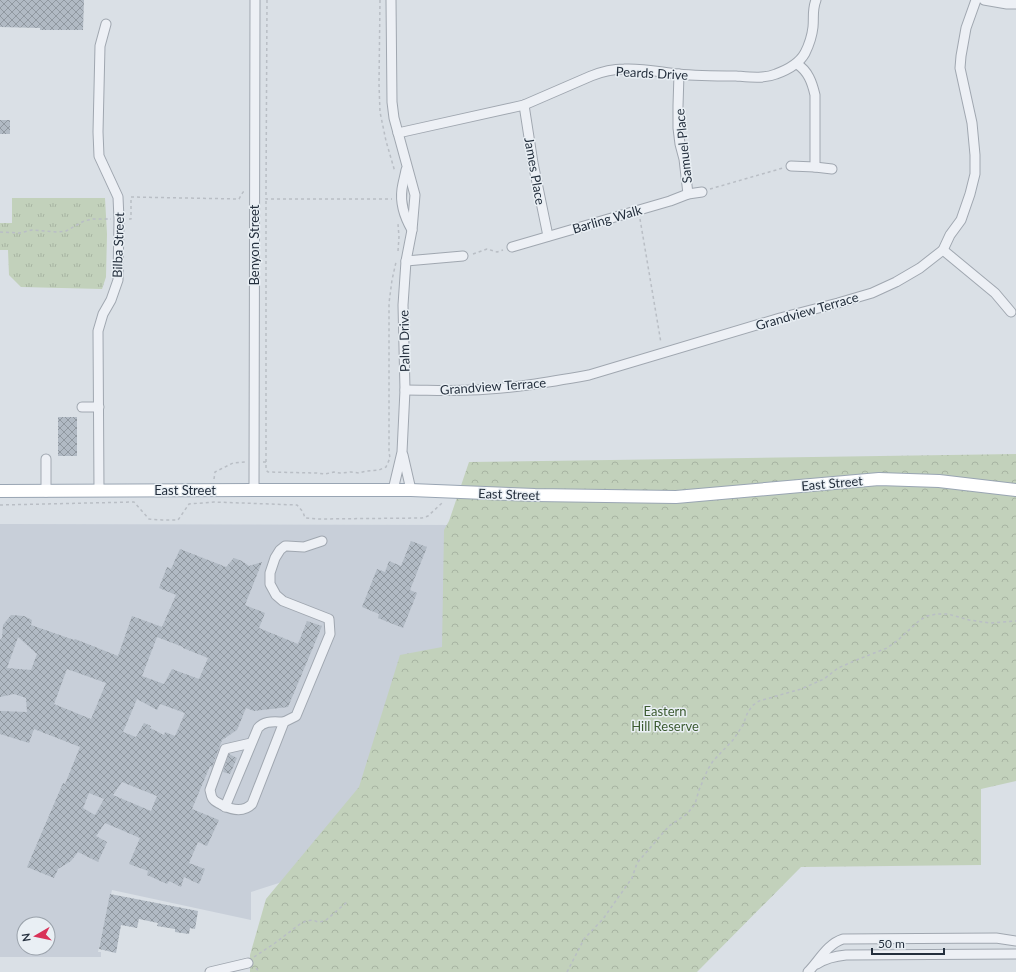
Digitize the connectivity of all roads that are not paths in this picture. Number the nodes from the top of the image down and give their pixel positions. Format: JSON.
{"nodes":[{"id":1,"x":255,"y":0,"type":"edge"},
{"id":2,"x":391,"y":0,"type":"edge"},
{"id":3,"x":816,"y":0,"type":"edge"},
{"id":4,"x":976,"y":0,"type":"edge"},
{"id":5,"x":984,"y":0,"type":"edge"},
{"id":6,"x":1016,"y":4,"type":"edge"},
{"id":7,"x":106,"y":24,"type":"dead end"},
{"id":8,"x":797,"y":64,"type":"junction"},
{"id":9,"x":679,"y":74,"type":"junction"},
{"id":10,"x":524,"y":105,"type":"junction"},
{"id":11,"x":398,"y":133,"type":"junction"},
{"id":12,"x":406,"y":162,"type":"junction"},
{"id":13,"x":791,"y":166,"type":"road end"},
{"id":14,"x":815,"y":167,"type":"junction"},
{"id":15,"x":832,"y":169,"type":"dead end"},
{"id":16,"x":702,"y":192,"type":"road end"},
{"id":17,"x":688,"y":194,"type":"junction"},
{"id":18,"x":412,"y":230,"type":"junction"},
{"id":19,"x":548,"y":236,"type":"junction"},
{"id":20,"x":512,"y":247,"type":"road end"},
{"id":21,"x":943,"y":250,"type":"junction"},
{"id":22,"x":463,"y":256,"type":"road end"},
{"id":23,"x":401,"y":261,"type":"junction"},
{"id":24,"x":1011,"y":312,"type":"dead end"},
{"id":25,"x":405,"y":390,"type":"junction"},
{"id":26,"x":82,"y":407,"type":"dead end"},
{"id":27,"x":99,"y":407,"type":"junction"},
{"id":28,"x":402,"y":452,"type":"junction"},
{"id":29,"x":46,"y":459,"type":"dead end"},
{"id":30,"x":254,"y":490,"type":"junction"},
{"id":31,"x":393,"y":490,"type":"junction"},
{"id":32,"x":411,"y":490,"type":"junction"},
{"id":33,"x":1016,"y":490,"type":"edge"},
{"id":34,"x":0,"y":491,"type":"edge"},
{"id":35,"x":100,"y":491,"type":"junction"},
{"id":36,"x":46,"y":492,"type":"junction"},
{"id":37,"x":322,"y":540,"type":"dead end"},
{"id":38,"x":283,"y":725,"type":"junction"},
{"id":39,"x":251,"y":743,"type":"junction"},
{"id":40,"x":225,"y":807,"type":"junction"},
{"id":41,"x":1016,"y":941,"type":"edge"},
{"id":42,"x":1016,"y":954,"type":"edge"},
{"id":43,"x":248,"y":963,"type":"road end"},
{"id":44,"x":811,"y":969,"type":"edge"},
{"id":45,"x":210,"y":972,"type":"edge"}],
"edges":[{"from":1,"to":30,"type":"street","name":"Benyon Street"},
{"from":2,"to":11,"type":"street","name":"Palm Drive"},
{"from":3,"to":8,"type":"street"},
{"from":4,"to":21,"type":"street","name":"Grandview Terrace"},
{"from":5,"to":6,"type":"street"},
{"from":7,"to":27,"type":"street","name":"Bilba Street"},
{"from":8,"to":9,"type":"street","name":"Peards Drive"},
{"from":8,"to":14,"type":"street"},
{"from":9,"to":10,"type":"street","name":"Peards Drive"},
{"from":9,"to":17,"type":"street","name":"Samuel Place"},
{"from":10,"to":11,"type":"street","name":"Peards Drive"},
{"from":10,"to":19,"type":"street","name":"James Place"},
{"from":11,"to":12,"type":"street","name":"Palm Drive"},
{"from":12,"to":18,"type":"street","name":"Palm Drive"},
{"from":12,"to":18,"type":"street","name":"Palm Drive"},
{"from":13,"to":14,"type":"street"},
{"from":14,"to":15,"type":"street"},
{"from":16,"to":17,"type":"street","name":"Barling Walk"},
{"from":17,"to":19,"type":"street","name":"Barling Walk"},
{"from":18,"to":23,"type":"street","name":"Palm Drive"},
{"from":19,"to":20,"type":"street","name":"Barling Walk"},
{"from":21,"to":24,"type":"street"},
{"from":21,"to":25,"type":"street","name":"Grandview Terrace"},
{"from":22,"to":23,"type":"street"},
{"from":23,"to":25,"type":"street","name":"Palm Drive"},
{"from":25,"to":28,"type":"street","name":"Palm Drive"},
{"from":26,"to":27,"type":"street"},
{"from":27,"to":35,"type":"street","name":"Bilba Street"},
{"from":28,"to":31,"type":"street","name":"Palm Drive"},
{"from":28,"to":32,"type":"street","name":"Palm Drive"},
{"from":29,"to":36,"type":"street"},
{"from":30,"to":31,"type":"main road","name":"East Street"},
{"from":30,"to":35,"type":"main road","name":"East Street"},
{"from":31,"to":32,"type":"main road","name":"East Street"},
{"from":32,"to":33,"type":"main road","name":"East Street"},
{"from":34,"to":36,"type":"main road","name":"East Street"},
{"from":35,"to":36,"type":"main road","name":"East Street"},
{"from":37,"to":38,"type":"street"},
{"from":38,"to":39,"type":"street"},
{"from":38,"to":40,"type":"street"},
{"from":39,"to":40,"type":"street"},
{"from":39,"to":40,"type":"street"},
{"from":41,"to":44,"type":"street"},
{"from":42,"to":44,"type":"street"},
{"from":43,"to":45,"type":"street"}]}
